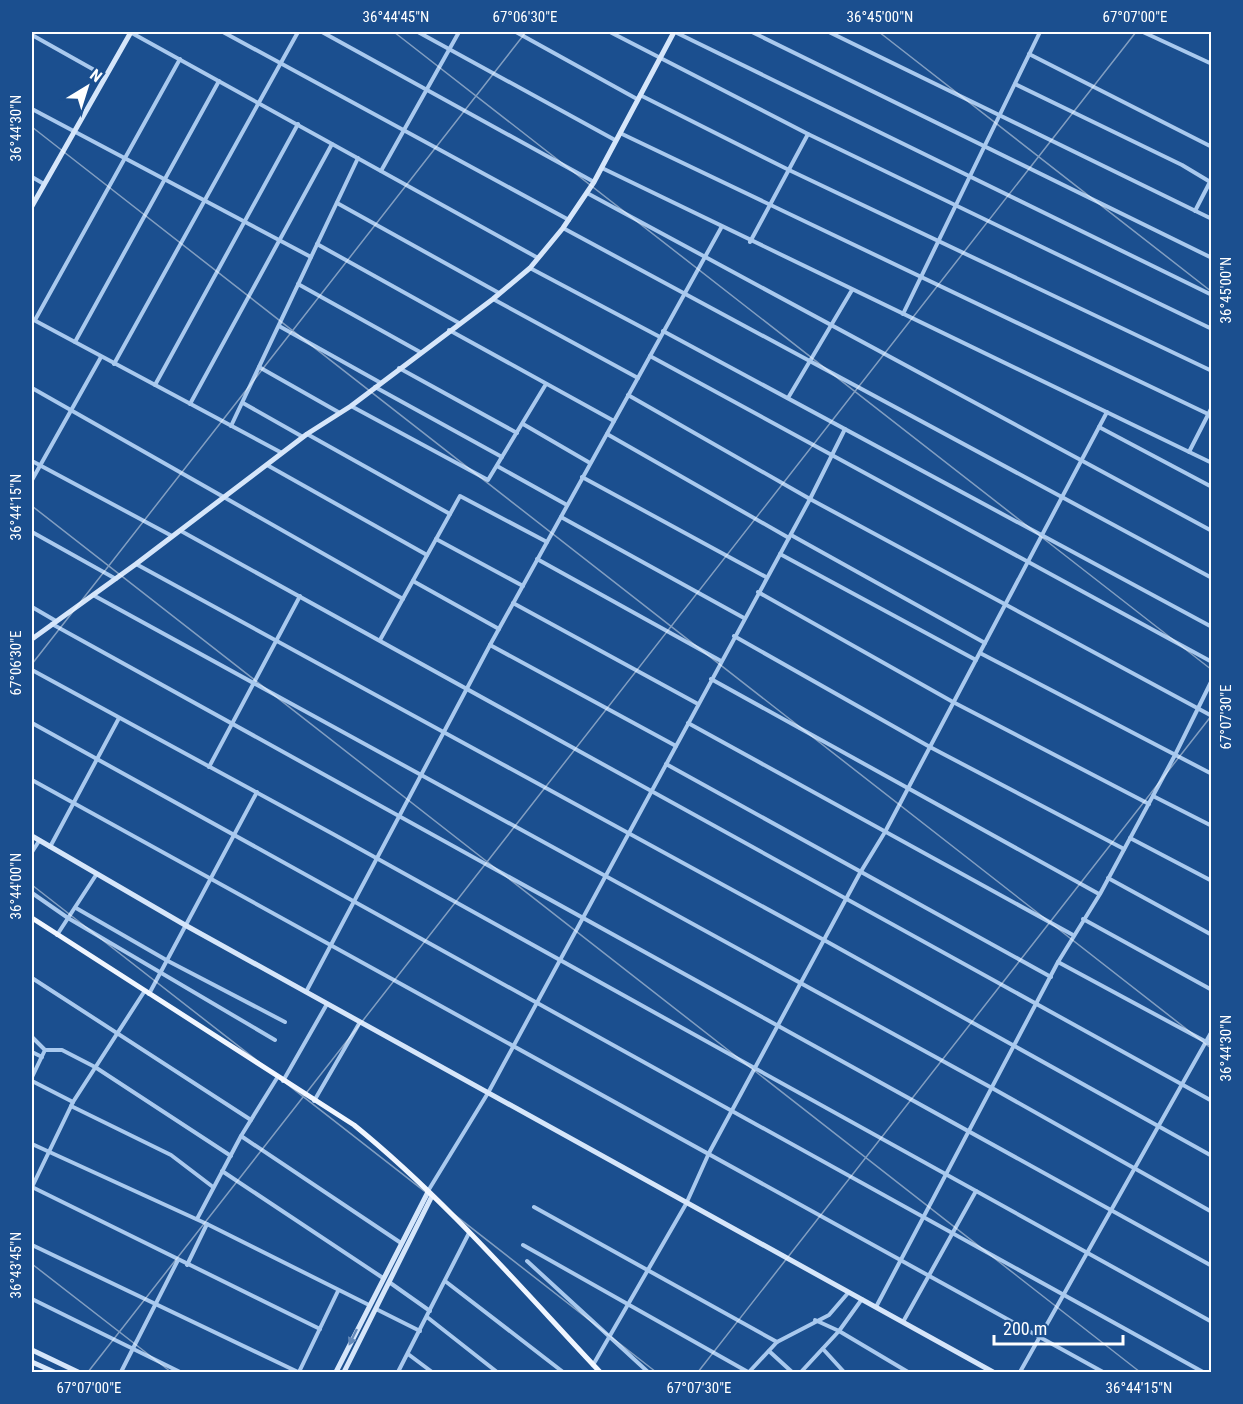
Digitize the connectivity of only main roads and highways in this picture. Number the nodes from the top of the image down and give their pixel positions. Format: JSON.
{"nodes":[{"id":1,"x":32,"y":918,"type":"edge"},
{"id":2,"x":600,"y":1372,"type":"edge"}],
"edges":[{"from":1,"to":2,"type":"main road"}]}
